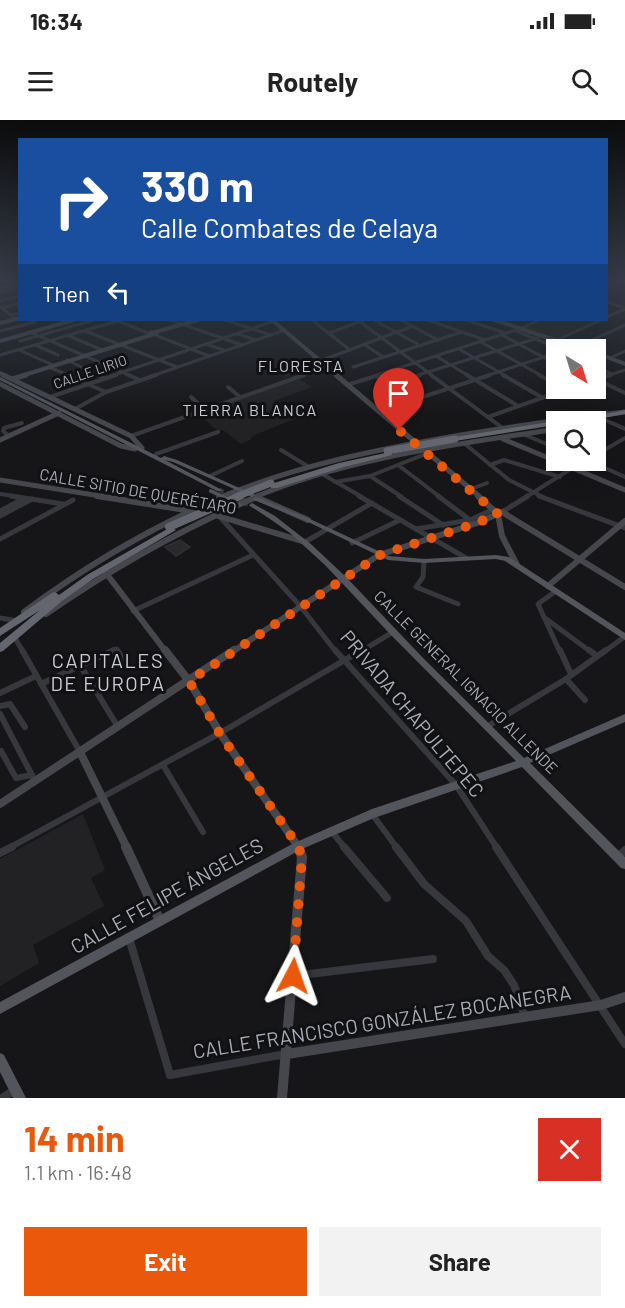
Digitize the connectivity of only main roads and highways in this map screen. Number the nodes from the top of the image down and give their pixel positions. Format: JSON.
{"nodes":[{"id":1,"x":0,"y":378,"type":"edge"},
{"id":2,"x":625,"y":414,"type":"edge"},
{"id":3,"x":606,"y":417,"type":"edge"},
{"id":4,"x":606,"y":420,"type":"edge"},
{"id":5,"x":546,"y":427,"type":"edge"},
{"id":6,"x":138,"y":448,"type":"junction"},
{"id":7,"x":147,"y":454,"type":"junction"},
{"id":8,"x":164,"y":458,"type":"junction"},
{"id":9,"x":255,"y":501,"type":"junction"},
{"id":10,"x":239,"y":505,"type":"tunnel mouth"},
{"id":11,"x":130,"y":551,"type":"junction"},
{"id":12,"x":0,"y":633,"type":"edge"},
{"id":13,"x":625,"y":637,"type":"edge"},
{"id":14,"x":0,"y":648,"type":"edge"},
{"id":15,"x":625,"y":718,"type":"edge"},
{"id":16,"x":524,"y":762,"type":"junction"},
{"id":17,"x":623,"y":857,"type":"edge"},
{"id":18,"x":0,"y":1008,"type":"edge"},
{"id":19,"x":0,"y":1059,"type":"edge"},
{"id":20,"x":18,"y":1094,"type":"edge"}],
"edges":[{"from":1,"to":6,"type":"main road"},
{"from":2,"to":3,"type":"highway"},
{"from":2,"to":4,"type":"highway"},
{"from":5,"to":11,"type":"highway","bridge":true},
{"from":6,"to":7,"type":"main road"},
{"from":6,"to":8,"type":"main road"},
{"from":7,"to":8,"type":"main road"},
{"from":7,"to":10,"type":"main road"},
{"from":8,"to":9,"type":"main road"},
{"from":9,"to":13,"type":"main road"},
{"from":9,"to":16,"type":"main road","name":"CALLE GENERAL IGNACIO ALLENDE"},
{"from":11,"to":12,"type":"highway"},
{"from":11,"to":14,"type":"highway"},
{"from":15,"to":16,"type":"main road","name":"CALLE FELIPE ÁNGELES"},
{"from":16,"to":17,"type":"main road","name":"CALLE GENERAL IGNACIO ALLENDE"},
{"from":16,"to":18,"type":"main road","name":"CALLE FELIPE ÁNGELES"},
{"from":19,"to":20,"type":"main road"}]}
